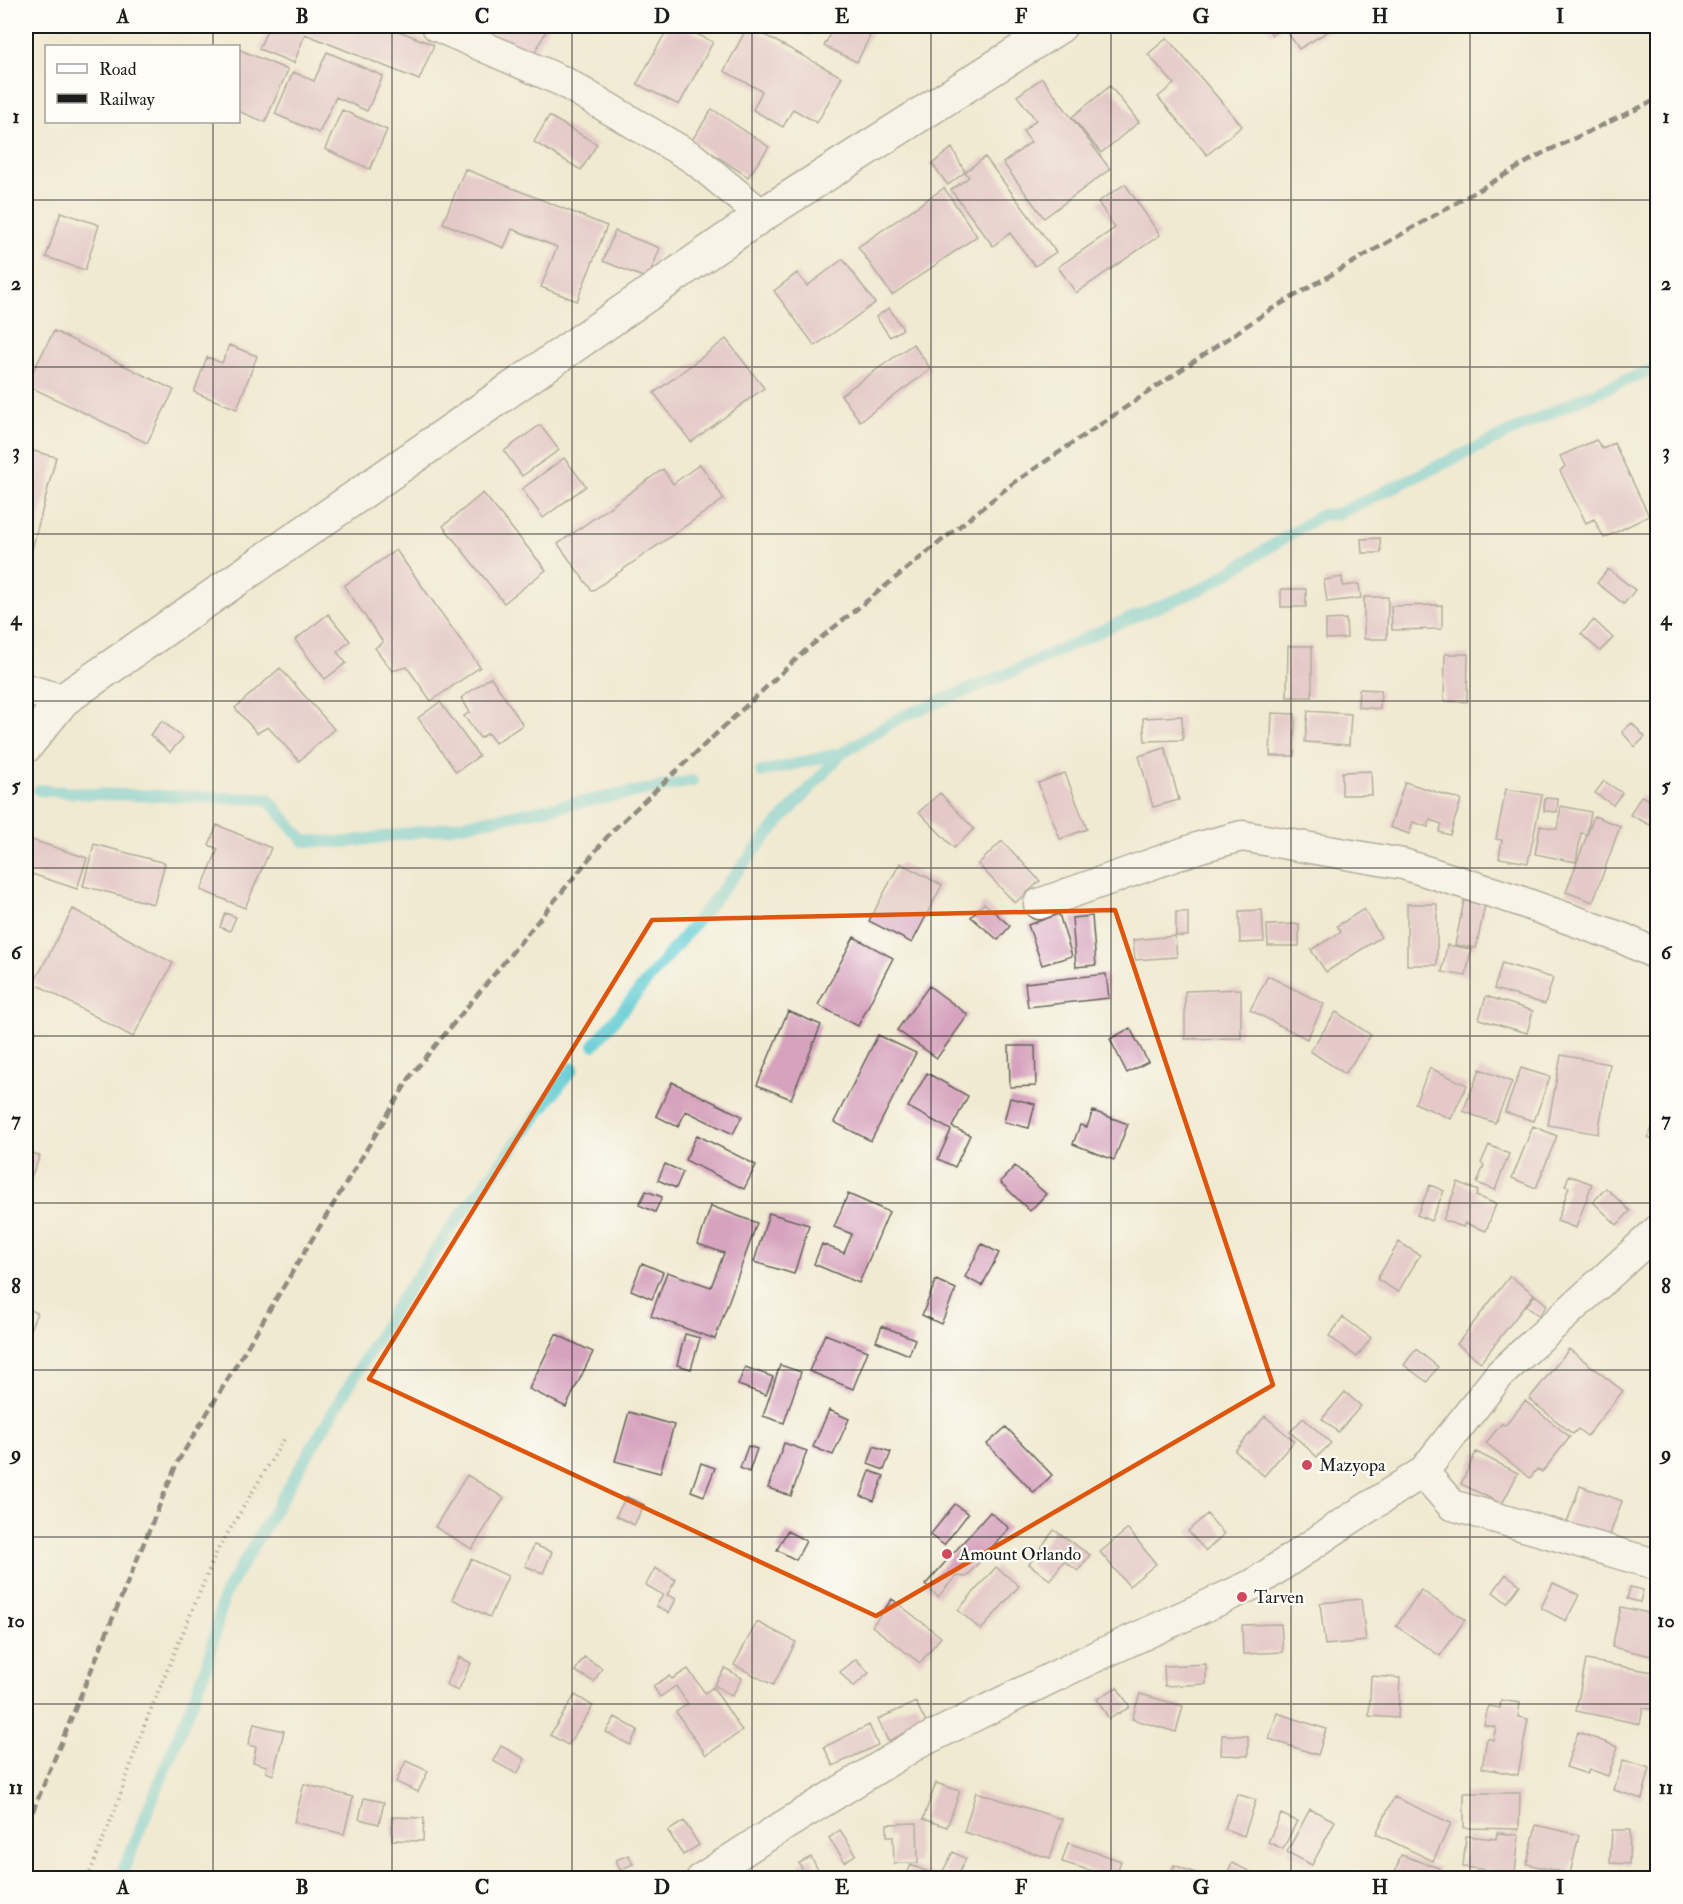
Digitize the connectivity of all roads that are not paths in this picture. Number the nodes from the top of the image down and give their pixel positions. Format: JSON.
{"nodes":[{"id":1,"x":437,"y":26,"type":"edge"},
{"id":2,"x":1060,"y":26,"type":"edge"},
{"id":3,"x":762,"y":215,"type":"junction"},
{"id":4,"x":26,"y":689,"type":"edge"},
{"id":5,"x":63,"y":700,"type":"junction"},
{"id":6,"x":26,"y":746,"type":"edge"},
{"id":7,"x":1039,"y":904,"type":"dead end"},
{"id":8,"x":1658,"y":955,"type":"edge"},
{"id":9,"x":1658,"y":1230,"type":"edge"},
{"id":10,"x":1423,"y":1472,"type":"junction"},
{"id":11,"x":1658,"y":1565,"type":"edge"},
{"id":12,"x":702,"y":1878,"type":"edge"}],
"edges":[{"from":1,"to":3,"type":"street"},
{"from":2,"to":3,"type":"street"},
{"from":3,"to":5,"type":"street"},
{"from":4,"to":5,"type":"street"},
{"from":5,"to":6,"type":"street"},
{"from":7,"to":8,"type":"street"},
{"from":9,"to":10,"type":"street"},
{"from":10,"to":11,"type":"street"},
{"from":10,"to":12,"type":"street"}]}
